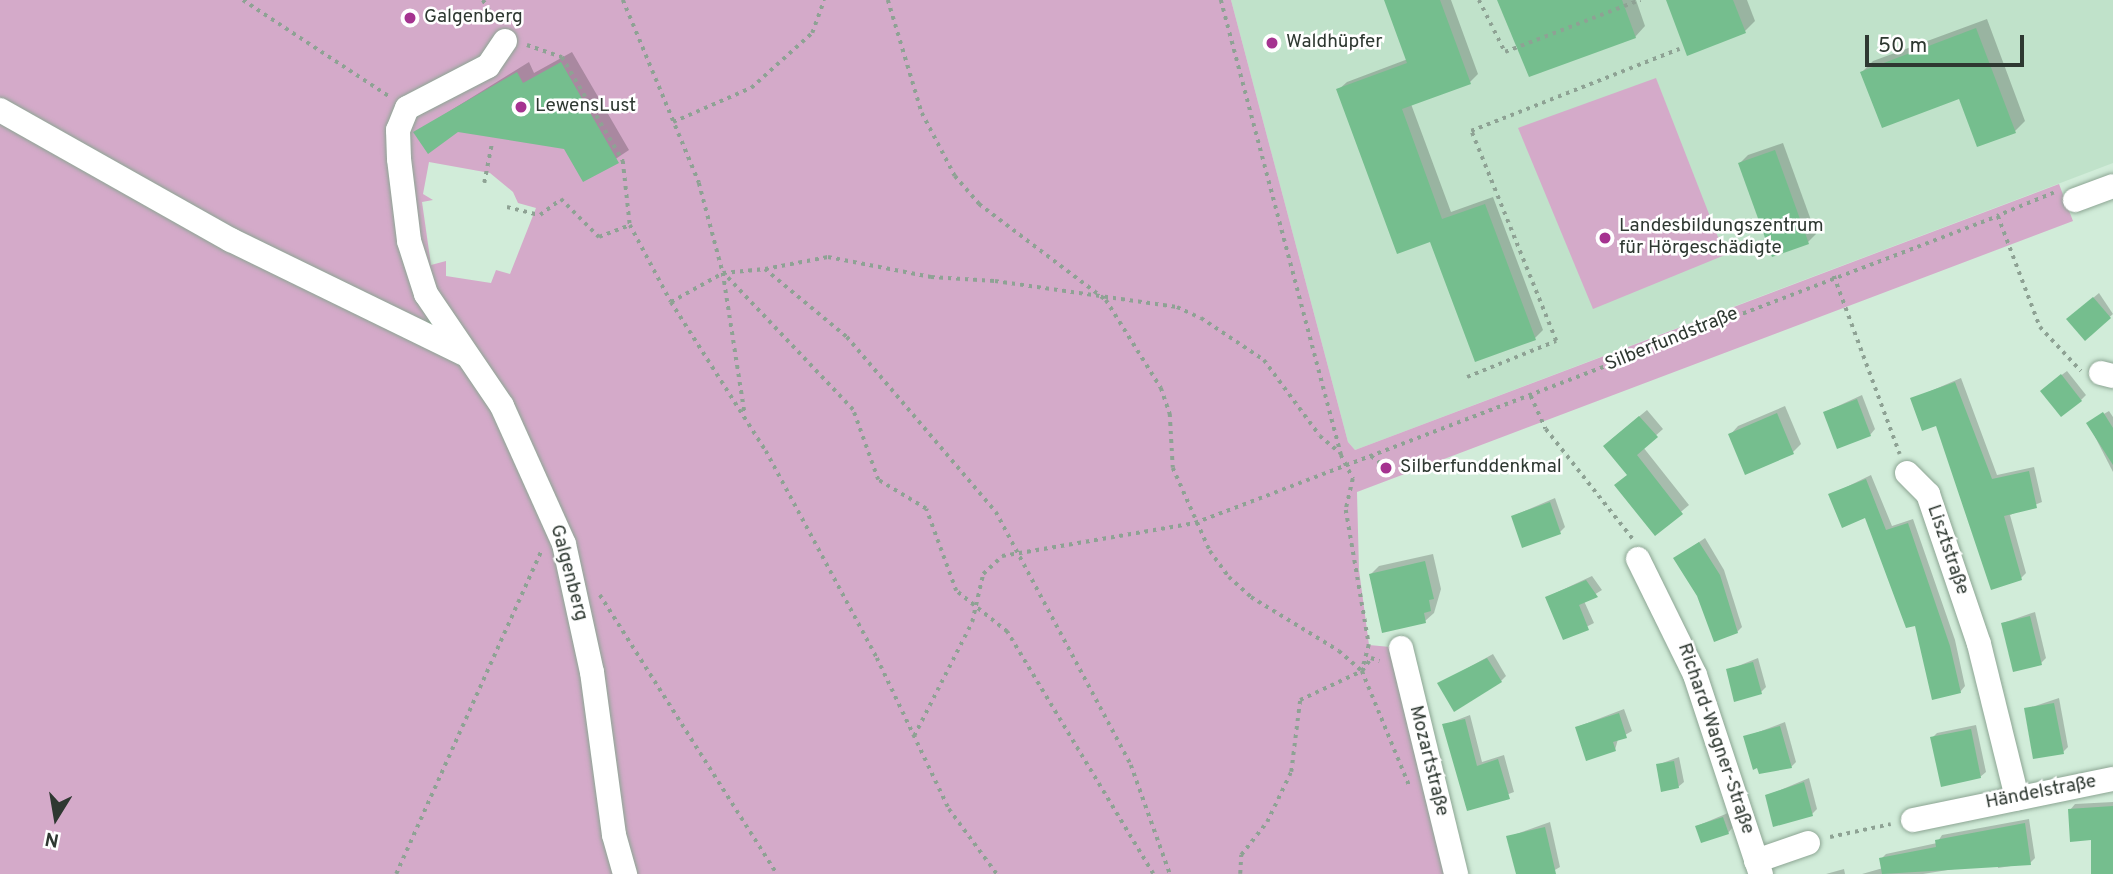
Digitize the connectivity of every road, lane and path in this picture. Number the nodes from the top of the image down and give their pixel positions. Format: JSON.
{"nodes":[{"id":1,"x":243,"y":0,"type":"edge"},
{"id":2,"x":623,"y":0,"type":"edge"},
{"id":3,"x":824,"y":0,"type":"edge"},
{"id":4,"x":888,"y":0,"type":"edge"},
{"id":5,"x":1221,"y":0,"type":"edge"},
{"id":6,"x":1479,"y":0,"type":"edge"},
{"id":7,"x":1640,"y":0,"type":"edge"},
{"id":8,"x":505,"y":41,"type":"joint"},
{"id":9,"x":1679,"y":49,"type":"dead end"},
{"id":10,"x":407,"y":108,"type":"junction"},
{"id":11,"x":0,"y":110,"type":"edge"},
{"id":12,"x":673,"y":122,"type":"junction"},
{"id":13,"x":492,"y":142,"type":"dead end"},
{"id":14,"x":484,"y":183,"type":"dead end"},
{"id":15,"x":2113,"y":186,"type":"edge"},
{"id":16,"x":2066,"y":196,"type":"joint"},
{"id":17,"x":508,"y":207,"type":"dead end"},
{"id":18,"x":1998,"y":216,"type":"junction"},
{"id":19,"x":630,"y":225,"type":"junction"},
{"id":20,"x":765,"y":269,"type":"junction"},
{"id":21,"x":723,"y":273,"type":"junction"},
{"id":22,"x":1834,"y":276,"type":"junction"},
{"id":23,"x":1106,"y":300,"type":"junction"},
{"id":24,"x":671,"y":302,"type":"junction"},
{"id":25,"x":463,"y":353,"type":"junction"},
{"id":26,"x":2107,"y":375,"type":"edge"},
{"id":27,"x":1467,"y":377,"type":"dead end"},
{"id":28,"x":1531,"y":396,"type":"junction"},
{"id":29,"x":746,"y":419,"type":"junction"},
{"id":30,"x":1341,"y":455,"type":"junction"},
{"id":31,"x":1371,"y":456,"type":"junction"},
{"id":32,"x":1347,"y":465,"type":"junction"},
{"id":33,"x":1384,"y":466,"type":"dead end"},
{"id":34,"x":1907,"y":472,"type":"joint"},
{"id":35,"x":1195,"y":523,"type":"junction"},
{"id":36,"x":564,"y":544,"type":"junction"},
{"id":37,"x":1016,"y":551,"type":"junction"},
{"id":38,"x":1638,"y":559,"type":"joint"},
{"id":39,"x":594,"y":588,"type":"dead end"},
{"id":40,"x":972,"y":606,"type":"junction"},
{"id":41,"x":1401,"y":648,"type":"dead end"},
{"id":42,"x":1362,"y":671,"type":"junction"},
{"id":43,"x":914,"y":736,"type":"junction"},
{"id":44,"x":2113,"y":779,"type":"edge"},
{"id":45,"x":1413,"y":793,"type":"dead end"},
{"id":46,"x":2017,"y":798,"type":"junction"},
{"id":47,"x":1913,"y":820,"type":"joint"},
{"id":48,"x":1808,"y":843,"type":"joint"},
{"id":49,"x":1758,"y":867,"type":"edge"},
{"id":50,"x":396,"y":874,"type":"edge"},
{"id":51,"x":625,"y":874,"type":"edge"},
{"id":52,"x":777,"y":874,"type":"edge"},
{"id":53,"x":997,"y":874,"type":"edge"},
{"id":54,"x":1153,"y":874,"type":"edge"},
{"id":55,"x":1170,"y":874,"type":"edge"},
{"id":56,"x":1240,"y":874,"type":"edge"},
{"id":57,"x":1456,"y":874,"type":"edge"}],
"edges":[{"from":1,"to":10,"type":"path"},
{"from":2,"to":12,"type":"path"},
{"from":3,"to":12,"type":"path"},
{"from":4,"to":23,"type":"path"},
{"from":5,"to":30,"type":"path"},
{"from":6,"to":7,"type":"path"},
{"from":8,"to":10,"type":"street"},
{"from":8,"to":19,"type":"path"},
{"from":9,"to":27,"type":"path"},
{"from":10,"to":25,"type":"street"},
{"from":11,"to":25,"type":"street","name":"Galgenberg"},
{"from":12,"to":21,"type":"path"},
{"from":13,"to":14,"type":"path"},
{"from":15,"to":16,"type":"street"},
{"from":16,"to":18,"type":"path","name":"Silberfundstraße"},
{"from":17,"to":19,"type":"path"},
{"from":18,"to":22,"type":"path","name":"Silberfundstraße"},
{"from":18,"to":26,"type":"path"},
{"from":19,"to":24,"type":"path"},
{"from":20,"to":21,"type":"path"},
{"from":20,"to":23,"type":"path"},
{"from":20,"to":37,"type":"path"},
{"from":21,"to":24,"type":"path"},
{"from":21,"to":29,"type":"path"},
{"from":21,"to":40,"type":"path"},
{"from":22,"to":28,"type":"path","name":"Silberfundstraße"},
{"from":22,"to":34,"type":"path"},
{"from":23,"to":30,"type":"path"},
{"from":23,"to":35,"type":"path"},
{"from":24,"to":29,"type":"path"},
{"from":25,"to":36,"type":"street","name":"Galgenberg"},
{"from":28,"to":31,"type":"path","name":"Silberfundstraße"},
{"from":28,"to":38,"type":"path"},
{"from":29,"to":43,"type":"path"},
{"from":30,"to":32,"type":"path"},
{"from":31,"to":32,"type":"path","name":"Silberfundstraße"},
{"from":31,"to":33,"type":"path"},
{"from":32,"to":35,"type":"path","name":"Silberfundstraße"},
{"from":32,"to":42,"type":"path"},
{"from":34,"to":46,"type":"street","name":"Lisztstraße"},
{"from":35,"to":37,"type":"path","name":"Silberfundstraße"},
{"from":35,"to":42,"type":"path"},
{"from":36,"to":50,"type":"path"},
{"from":36,"to":51,"type":"street","name":"Galgenberg"},
{"from":37,"to":40,"type":"path"},
{"from":37,"to":55,"type":"path"},
{"from":38,"to":49,"type":"street","name":"Richard-Wagner-Straße"},
{"from":39,"to":52,"type":"path"},
{"from":40,"to":43,"type":"path"},
{"from":40,"to":54,"type":"path"},
{"from":41,"to":57,"type":"street","name":"Mozartstraße"},
{"from":42,"to":45,"type":"path"},
{"from":42,"to":56,"type":"path"},
{"from":43,"to":53,"type":"path"},
{"from":44,"to":46,"type":"street","name":"Händelstraße"},
{"from":46,"to":47,"type":"street","name":"Händelstraße"},
{"from":47,"to":48,"type":"path"},
{"from":48,"to":49,"type":"street"}]}
